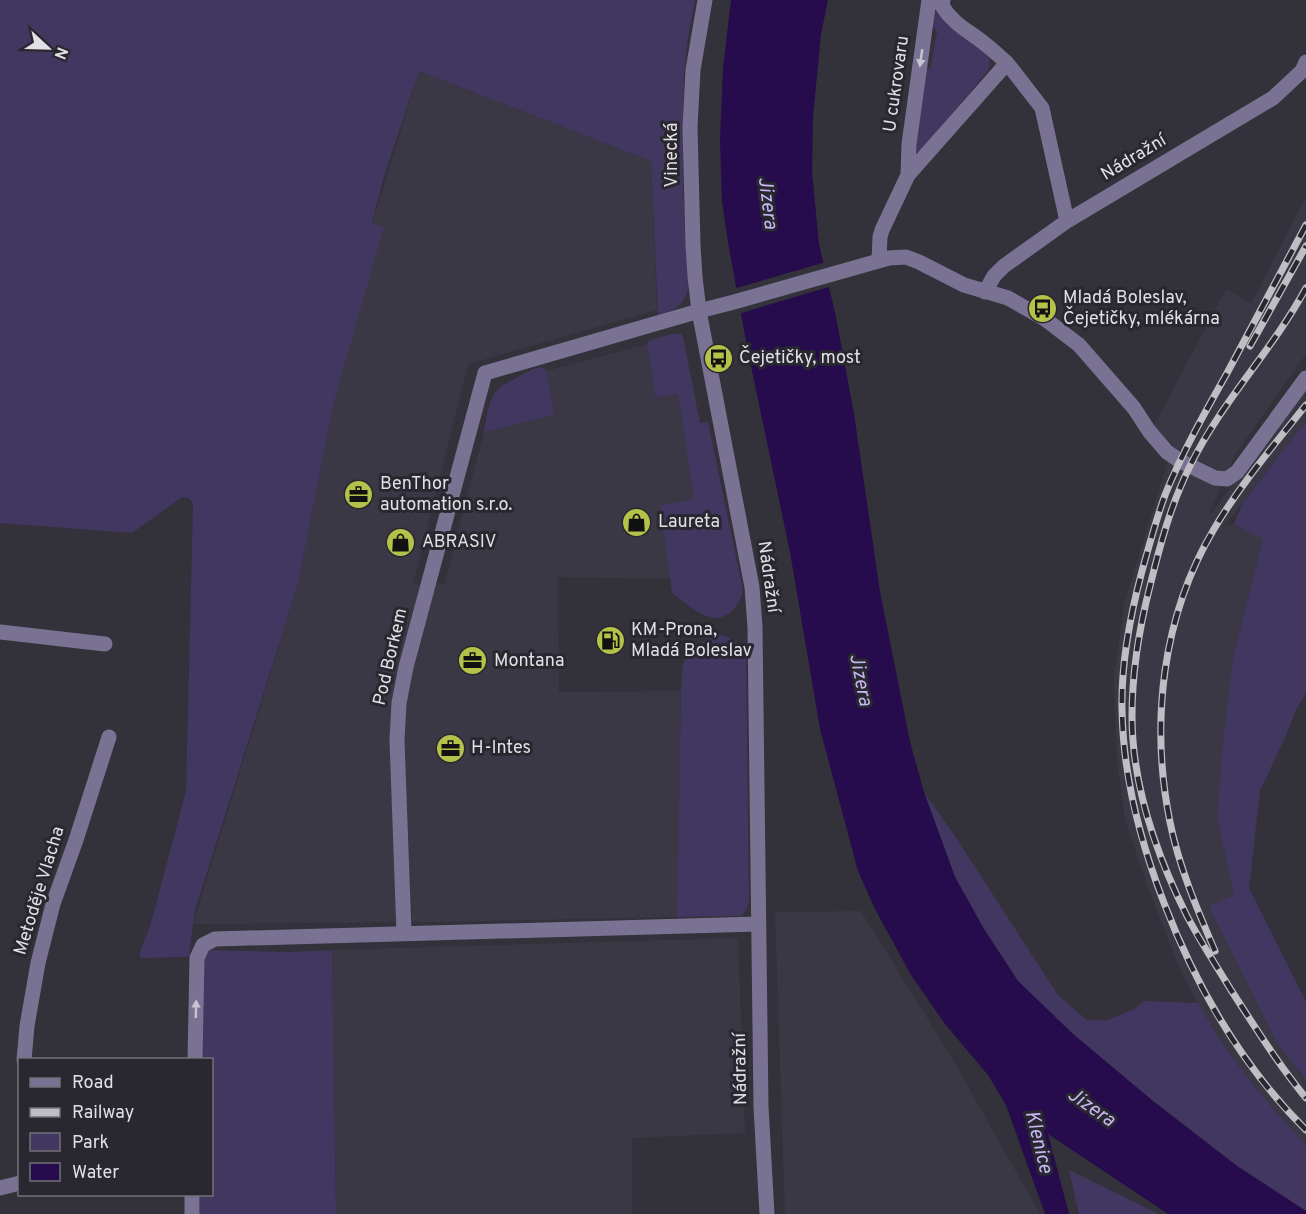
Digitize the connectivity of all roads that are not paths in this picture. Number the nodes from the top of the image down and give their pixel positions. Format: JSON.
{"nodes":[{"id":1,"x":705,"y":0,"type":"edge"},
{"id":2,"x":929,"y":0,"type":"edge"},
{"id":3,"x":943,"y":0,"type":"edge"},
{"id":4,"x":1306,"y":62,"type":"edge"},
{"id":5,"x":1007,"y":63,"type":"junction"},
{"id":6,"x":908,"y":175,"type":"junction"},
{"id":7,"x":1067,"y":221,"type":"junction"},
{"id":8,"x":879,"y":261,"type":"junction"},
{"id":9,"x":985,"y":292,"type":"junction"},
{"id":10,"x":699,"y":311,"type":"junction"},
{"id":11,"x":1306,"y":378,"type":"edge"},
{"id":12,"x":0,"y":632,"type":"edge"},
{"id":13,"x":105,"y":644,"type":"dead end"},
{"id":14,"x":109,"y":736,"type":"dead end"},
{"id":15,"x":758,"y":924,"type":"junction"},
{"id":16,"x":404,"y":933,"type":"junction"},
{"id":17,"x":24,"y":1058,"type":"edge"},
{"id":18,"x":195,"y":1058,"type":"edge"},
{"id":19,"x":18,"y":1184,"type":"edge"},
{"id":20,"x":0,"y":1188,"type":"edge"},
{"id":21,"x":192,"y":1196,"type":"edge"},
{"id":22,"x":192,"y":1214,"type":"edge"},
{"id":23,"x":767,"y":1214,"type":"edge"}],
"edges":[{"from":1,"to":10,"type":"street","name":"Vinecká"},
{"from":2,"to":6,"type":"street","name":"U cukrovaru","one_way":true},
{"from":3,"to":5,"type":"street"},
{"from":4,"to":7,"type":"street","name":"Nádražní"},
{"from":5,"to":6,"type":"street","name":"U cukrovaru"},
{"from":5,"to":7,"type":"street"},
{"from":6,"to":8,"type":"street","name":"U cukrovaru"},
{"from":7,"to":9,"type":"street","name":"Nádražní"},
{"from":8,"to":9,"type":"street"},
{"from":8,"to":10,"type":"street"},
{"from":9,"to":11,"type":"street"},
{"from":10,"to":15,"type":"street","name":"Nádražní"},
{"from":10,"to":16,"type":"street","name":"Pod Borkem"},
{"from":12,"to":13,"type":"street"},
{"from":14,"to":17,"type":"street","name":"Metoděje Vlacha"},
{"from":15,"to":16,"type":"street"},
{"from":15,"to":23,"type":"street","name":"Nádražní"},
{"from":18,"to":16,"type":"street","one_way":true},
{"from":19,"to":20,"type":"street"},
{"from":21,"to":22,"type":"street"}]}
